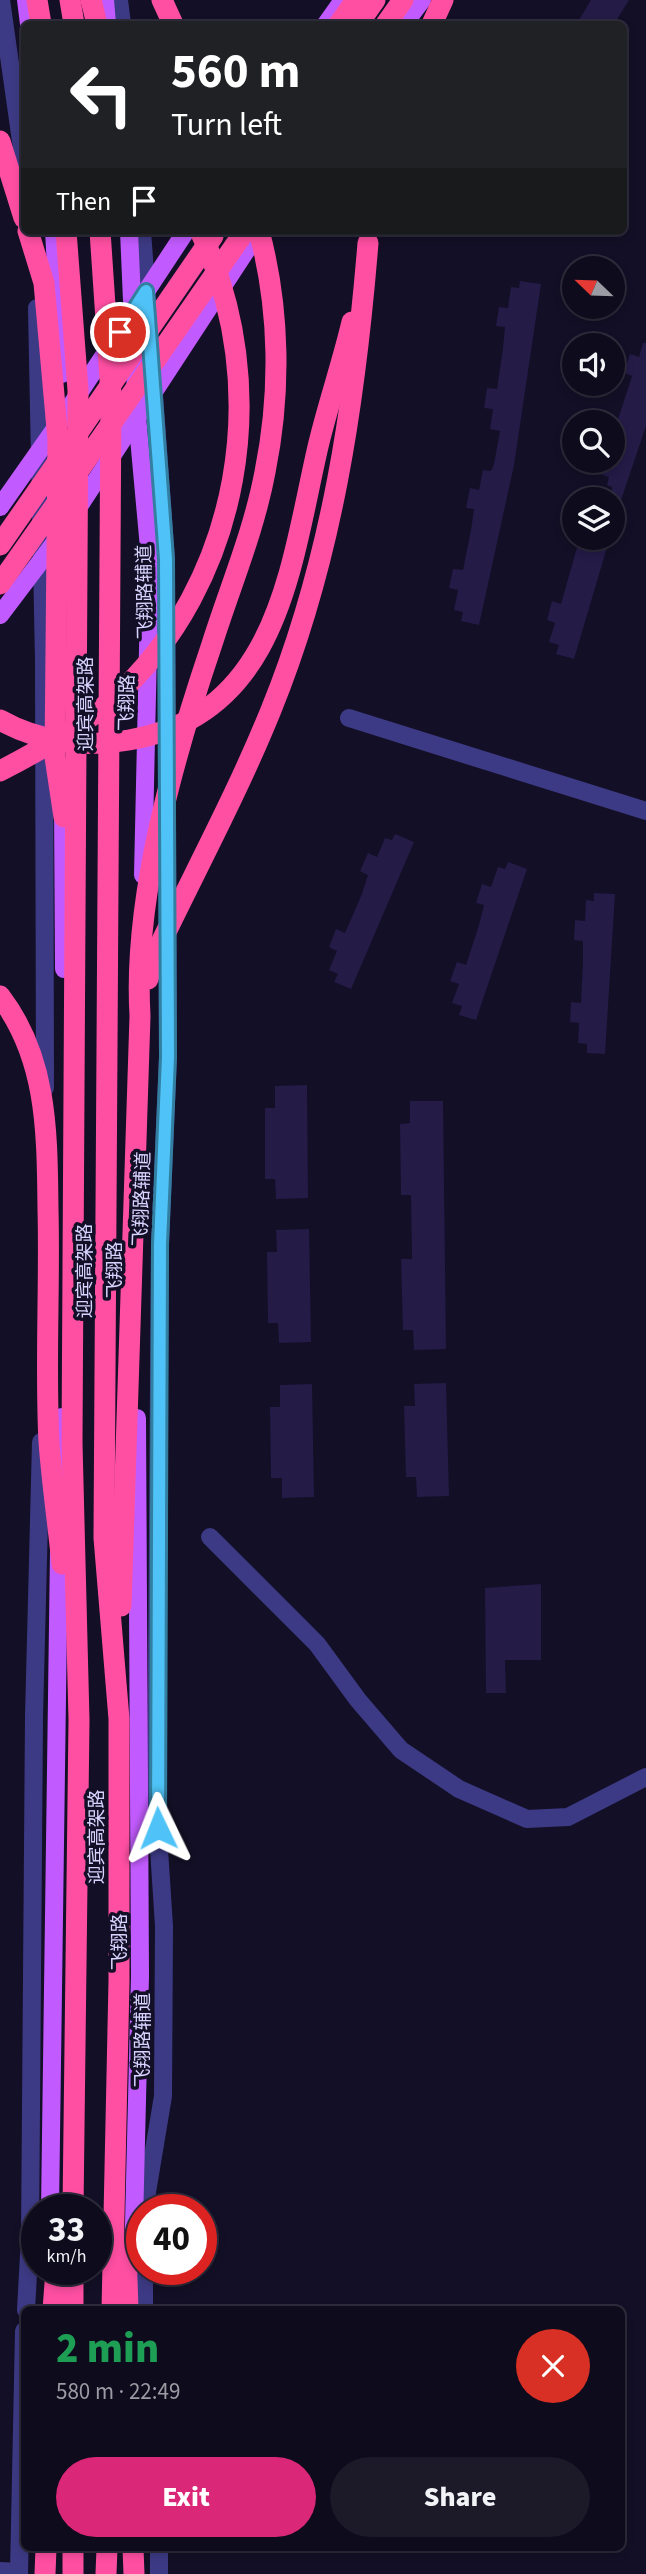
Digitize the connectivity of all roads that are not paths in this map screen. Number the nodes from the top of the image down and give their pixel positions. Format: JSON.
{"nodes":[{"id":1,"x":1,"y":0,"type":"edge"},
{"id":2,"x":26,"y":0,"type":"edge"},
{"id":3,"x":37,"y":0,"type":"edge"},
{"id":4,"x":70,"y":0,"type":"edge"},
{"id":5,"x":92,"y":0,"type":"edge"},
{"id":6,"x":105,"y":0,"type":"edge"},
{"id":7,"x":120,"y":0,"type":"edge"},
{"id":8,"x":162,"y":0,"type":"edge"},
{"id":9,"x":343,"y":0,"type":"edge"},
{"id":10,"x":356,"y":0,"type":"edge"},
{"id":11,"x":375,"y":0,"type":"edge"},
{"id":12,"x":403,"y":0,"type":"edge"},
{"id":13,"x":422,"y":0,"type":"edge"},
{"id":14,"x":443,"y":0,"type":"edge"},
{"id":15,"x":29,"y":21,"type":"edge"},
{"id":16,"x":40,"y":21,"type":"edge"},
{"id":17,"x":74,"y":21,"type":"edge"},
{"id":18,"x":96,"y":21,"type":"edge"},
{"id":19,"x":107,"y":21,"type":"edge"},
{"id":20,"x":122,"y":21,"type":"edge"},
{"id":21,"x":172,"y":21,"type":"edge"},
{"id":22,"x":328,"y":21,"type":"edge"},
{"id":23,"x":341,"y":21,"type":"edge"},
{"id":24,"x":360,"y":21,"type":"edge"},
{"id":25,"x":388,"y":21,"type":"edge"},
{"id":26,"x":406,"y":21,"type":"edge"},
{"id":27,"x":433,"y":21,"type":"edge"},
{"id":28,"x":0,"y":141,"type":"edge"},
{"id":29,"x":21,"y":141,"type":"edge"},
{"id":30,"x":21,"y":208,"type":"edge"},
{"id":31,"x":29,"y":235,"type":"edge"},
{"id":32,"x":34,"y":235,"type":"edge"},
{"id":33,"x":54,"y":235,"type":"edge"},
{"id":34,"x":66,"y":235,"type":"edge"},
{"id":35,"x":100,"y":235,"type":"edge"},
{"id":36,"x":129,"y":235,"type":"edge"},
{"id":37,"x":142,"y":235,"type":"edge"},
{"id":38,"x":183,"y":235,"type":"edge"},
{"id":39,"x":210,"y":235,"type":"edge"},
{"id":40,"x":211,"y":235,"type":"edge"},
{"id":41,"x":242,"y":235,"type":"edge"},
{"id":42,"x":256,"y":235,"type":"edge"},
{"id":43,"x":260,"y":235,"type":"edge"},
{"id":44,"x":370,"y":237,"type":"edge"},
{"id":45,"x":146,"y":291,"type":"junction"},
{"id":46,"x":134,"y":311,"type":"junction"},
{"id":47,"x":154,"y":391,"type":"junction"},
{"id":48,"x":64,"y":416,"type":"junction"},
{"id":49,"x":137,"y":416,"type":"junction"},
{"id":50,"x":41,"y":448,"type":"junction"},
{"id":51,"x":0,"y":506,"type":"edge"},
{"id":52,"x":61,"y":534,"type":"junction"},
{"id":53,"x":0,"y":545,"type":"edge"},
{"id":54,"x":43,"y":558,"type":"junction"},
{"id":55,"x":0,"y":584,"type":"edge"},
{"id":56,"x":0,"y":615,"type":"edge"},
{"id":57,"x":349,"y":718,"type":"dead end"},
{"id":58,"x":0,"y":720,"type":"edge"},
{"id":59,"x":0,"y":771,"type":"edge"},
{"id":60,"x":646,"y":811,"type":"edge"},
{"id":61,"x":74,"y":875,"type":"junction"},
{"id":62,"x":0,"y":996,"type":"edge"},
{"id":63,"x":140,"y":1016,"type":"junction"},
{"id":64,"x":210,"y":1537,"type":"dead end"},
{"id":65,"x":119,"y":1719,"type":"junction"},
{"id":66,"x":79,"y":1720,"type":"junction"},
{"id":67,"x":646,"y":1777,"type":"edge"},
{"id":68,"x":118,"y":1981,"type":"junction"},
{"id":69,"x":76,"y":1983,"type":"junction"},
{"id":70,"x":50,"y":2194,"type":"edge"},
{"id":71,"x":61,"y":2194,"type":"edge"},
{"id":72,"x":73,"y":2194,"type":"edge"},
{"id":73,"x":146,"y":2194,"type":"edge"},
{"id":74,"x":53,"y":2285,"type":"edge"},
{"id":75,"x":73,"y":2285,"type":"edge"},
{"id":76,"x":144,"y":2285,"type":"edge"},
{"id":77,"x":26,"y":2306,"type":"edge"},
{"id":78,"x":52,"y":2306,"type":"edge"},
{"id":79,"x":73,"y":2306,"type":"edge"},
{"id":80,"x":111,"y":2306,"type":"edge"},
{"id":81,"x":130,"y":2306,"type":"edge"},
{"id":82,"x":130,"y":2306,"type":"edge"},
{"id":83,"x":144,"y":2306,"type":"edge"},
{"id":84,"x":21,"y":2476,"type":"edge"},
{"id":85,"x":46,"y":2551,"type":"edge"},
{"id":86,"x":54,"y":2551,"type":"edge"},
{"id":87,"x":73,"y":2551,"type":"edge"},
{"id":88,"x":107,"y":2551,"type":"edge"},
{"id":89,"x":127,"y":2551,"type":"edge"},
{"id":90,"x":134,"y":2551,"type":"edge"},
{"id":91,"x":159,"y":2551,"type":"edge"},
{"id":92,"x":0,"y":2571,"type":"edge"},
{"id":93,"x":19,"y":2573,"type":"edge"},
{"id":94,"x":45,"y":2574,"type":"edge"},
{"id":95,"x":55,"y":2574,"type":"edge"},
{"id":96,"x":73,"y":2574,"type":"edge"},
{"id":97,"x":106,"y":2574,"type":"edge"},
{"id":98,"x":127,"y":2574,"type":"edge"},
{"id":99,"x":134,"y":2574,"type":"edge"},
{"id":100,"x":159,"y":2574,"type":"edge"}],
"edges":[{"from":1,"to":29,"type":"street"},
{"from":2,"to":15,"type":"main road"},
{"from":3,"to":16,"type":"highway"},
{"from":4,"to":17,"type":"highway"},
{"from":5,"to":18,"type":"highway"},
{"from":6,"to":19,"type":"main road"},
{"from":7,"to":20,"type":"street"},
{"from":8,"to":21,"type":"highway"},
{"from":9,"to":22,"type":"main road"},
{"from":10,"to":23,"type":"highway"},
{"from":11,"to":24,"type":"highway"},
{"from":12,"to":25,"type":"highway"},
{"from":13,"to":26,"type":"main road"},
{"from":14,"to":27,"type":"highway"},
{"from":28,"to":30,"type":"highway"},
{"from":31,"to":61,"type":"highway"},
{"from":32,"to":50,"type":"street"},
{"from":33,"to":48,"type":"main road"},
{"from":34,"to":61,"type":"highway","name":"迎宾高架路"},
{"from":35,"to":65,"type":"highway","name":"迎宾高架路"},
{"from":36,"to":46,"type":"main road","name":"飞翔路"},
{"from":37,"to":45,"type":"street","name":"飞翔路辅道"},
{"from":38,"to":45,"type":"main road"},
{"from":39,"to":53,"type":"highway"},
{"from":40,"to":59,"type":"highway"},
{"from":41,"to":55,"type":"highway"},
{"from":42,"to":47,"type":"main road"},
{"from":43,"to":63,"type":"highway"},
{"from":44,"to":58,"type":"highway"},
{"from":44,"to":63,"type":"highway"},
{"from":45,"to":46,"type":"main road"},
{"from":45,"to":47,"type":"street","name":"飞翔路辅道"},
{"from":46,"to":48,"type":"main road"},
{"from":46,"to":49,"type":"main road","name":"飞翔路"},
{"from":47,"to":49,"type":"main road"},
{"from":47,"to":73,"type":"street","name":"飞翔路辅道"},
{"from":48,"to":50,"type":"main road"},
{"from":48,"to":52,"type":"main road"},
{"from":49,"to":52,"type":"main road"},
{"from":49,"to":81,"type":"main road","name":"飞翔路"},
{"from":50,"to":51,"type":"main road"},
{"from":50,"to":54,"type":"street"},
{"from":52,"to":54,"type":"main road"},
{"from":52,"to":70,"type":"main road"},
{"from":54,"to":56,"type":"main road"},
{"from":54,"to":77,"type":"street"},
{"from":57,"to":60,"type":"street"},
{"from":61,"to":66,"type":"highway","name":"迎宾高架路"},
{"from":62,"to":66,"type":"highway"},
{"from":63,"to":65,"type":"highway"},
{"from":64,"to":67,"type":"street"},
{"from":65,"to":68,"type":"highway","name":"迎宾高架路"},
{"from":66,"to":69,"type":"highway","name":"迎宾高架路"},
{"from":68,"to":80,"type":"highway","name":"迎宾高架路"},
{"from":68,"to":82,"type":"highway"},
{"from":69,"to":71,"type":"highway"},
{"from":69,"to":72,"type":"highway","name":"迎宾高架路"},
{"from":74,"to":78,"type":"highway"},
{"from":75,"to":79,"type":"highway"},
{"from":76,"to":83,"type":"street"},
{"from":84,"to":93,"type":"street"},
{"from":85,"to":94,"type":"highway"},
{"from":86,"to":95,"type":"main road"},
{"from":87,"to":96,"type":"highway"},
{"from":88,"to":97,"type":"highway"},
{"from":89,"to":98,"type":"main road"},
{"from":90,"to":99,"type":"highway"},
{"from":91,"to":100,"type":"street"},
{"from":92,"to":93,"type":"street"}]}
